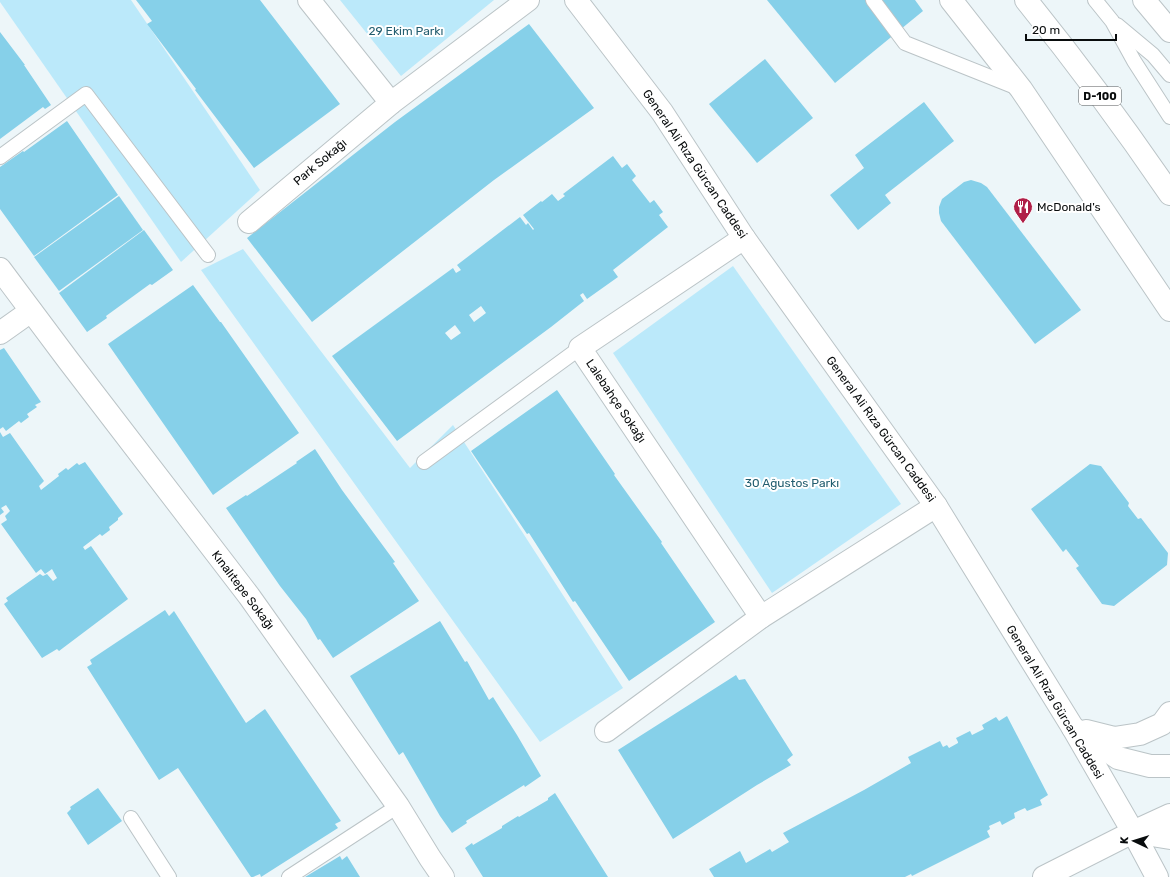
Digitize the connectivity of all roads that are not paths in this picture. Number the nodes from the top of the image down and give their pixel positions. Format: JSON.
{"nodes":[{"id":1,"x":310,"y":0,"type":"edge"},
{"id":2,"x":528,"y":0,"type":"edge"},
{"id":3,"x":576,"y":0,"type":"edge"},
{"id":4,"x":873,"y":0,"type":"edge"},
{"id":5,"x":951,"y":0,"type":"edge"},
{"id":6,"x":1026,"y":0,"type":"edge"},
{"id":7,"x":1095,"y":0,"type":"edge"},
{"id":8,"x":1144,"y":0,"type":"edge"},
{"id":9,"x":1112,"y":21,"type":"junction"},
{"id":10,"x":1170,"y":31,"type":"edge"},
{"id":11,"x":1170,"y":75,"type":"edge"},
{"id":12,"x":1021,"y":89,"type":"junction"},
{"id":13,"x":391,"y":103,"type":"junction"},
{"id":14,"x":1170,"y":118,"type":"edge"},
{"id":15,"x":0,"y":157,"type":"edge"},
{"id":16,"x":1170,"y":194,"type":"edge"},
{"id":17,"x":249,"y":222,"type":"dead end"},
{"id":18,"x":744,"y":238,"type":"junction"},
{"id":19,"x":208,"y":255,"type":"dead end"},
{"id":20,"x":0,"y":269,"type":"edge"},
{"id":21,"x":1170,"y":310,"type":"edge"},
{"id":22,"x":31,"y":311,"type":"junction"},
{"id":23,"x":0,"y":333,"type":"edge"},
{"id":24,"x":580,"y":348,"type":"junction"},
{"id":25,"x":424,"y":462,"type":"dead end"},
{"id":26,"x":936,"y":506,"type":"junction"},
{"id":27,"x":762,"y":617,"type":"junction"},
{"id":28,"x":1170,"y":713,"type":"edge"},
{"id":29,"x":1073,"y":728,"type":"junction"},
{"id":30,"x":606,"y":731,"type":"dead end"},
{"id":31,"x":1170,"y":766,"type":"edge"},
{"id":32,"x":398,"y":806,"type":"junction"},
{"id":33,"x":1170,"y":815,"type":"edge"},
{"id":34,"x":131,"y":818,"type":"dead end"},
{"id":35,"x":1133,"y":832,"type":"junction"},
{"id":36,"x":1170,"y":838,"type":"edge"},
{"id":37,"x":169,"y":877,"type":"edge"},
{"id":38,"x":289,"y":877,"type":"edge"},
{"id":39,"x":443,"y":877,"type":"edge"},
{"id":40,"x":1044,"y":877,"type":"edge"},
{"id":41,"x":1157,"y":877,"type":"edge"}],
"edges":[{"from":1,"to":13,"type":"main road"},
{"from":2,"to":13,"type":"main road","name":"Park Sokağı"},
{"from":3,"to":18,"type":"main road","name":"General Ali Rıza Gürcan Caddesi"},
{"from":4,"to":12,"type":"lane"},
{"from":5,"to":12,"type":"main road"},
{"from":6,"to":16,"type":"main road","number":"D-100"},
{"from":7,"to":9,"type":"lane"},
{"from":8,"to":10,"type":"main road"},
{"from":9,"to":11,"type":"lane"},
{"from":9,"to":14,"type":"lane"},
{"from":12,"to":21,"type":"main road"},
{"from":13,"to":17,"type":"main road","name":"Park Sokağı"},
{"from":15,"to":19,"type":"lane"},
{"from":18,"to":24,"type":"main road","name":"Lalebahçe Sokağı"},
{"from":18,"to":26,"type":"main road","name":"General Ali Rıza Gürcan Caddesi"},
{"from":20,"to":22,"type":"main road","name":"Kınalıtepe Sokağı"},
{"from":22,"to":23,"type":"main road"},
{"from":22,"to":32,"type":"main road","name":"Kınalıtepe Sokağı"},
{"from":24,"to":25,"type":"lane"},
{"from":24,"to":27,"type":"main road","name":"Lalebahçe Sokağı"},
{"from":26,"to":27,"type":"main road"},
{"from":26,"to":29,"type":"main road","name":"General Ali Rıza Gürcan Caddesi"},
{"from":27,"to":30,"type":"main road"},
{"from":28,"to":29,"type":"main road"},
{"from":29,"to":31,"type":"main road"},
{"from":29,"to":35,"type":"main road","name":"General Ali Rıza Gürcan Caddesi"},
{"from":32,"to":38,"type":"lane"},
{"from":32,"to":39,"type":"main road","name":"Kınalıtepe Sokağı"},
{"from":33,"to":35,"type":"main road"},
{"from":34,"to":37,"type":"lane"},
{"from":35,"to":36,"type":"main road"},
{"from":35,"to":40,"type":"main road"},
{"from":35,"to":41,"type":"main road","name":"General Ali Rıza Gürcan Caddesi"}]}
